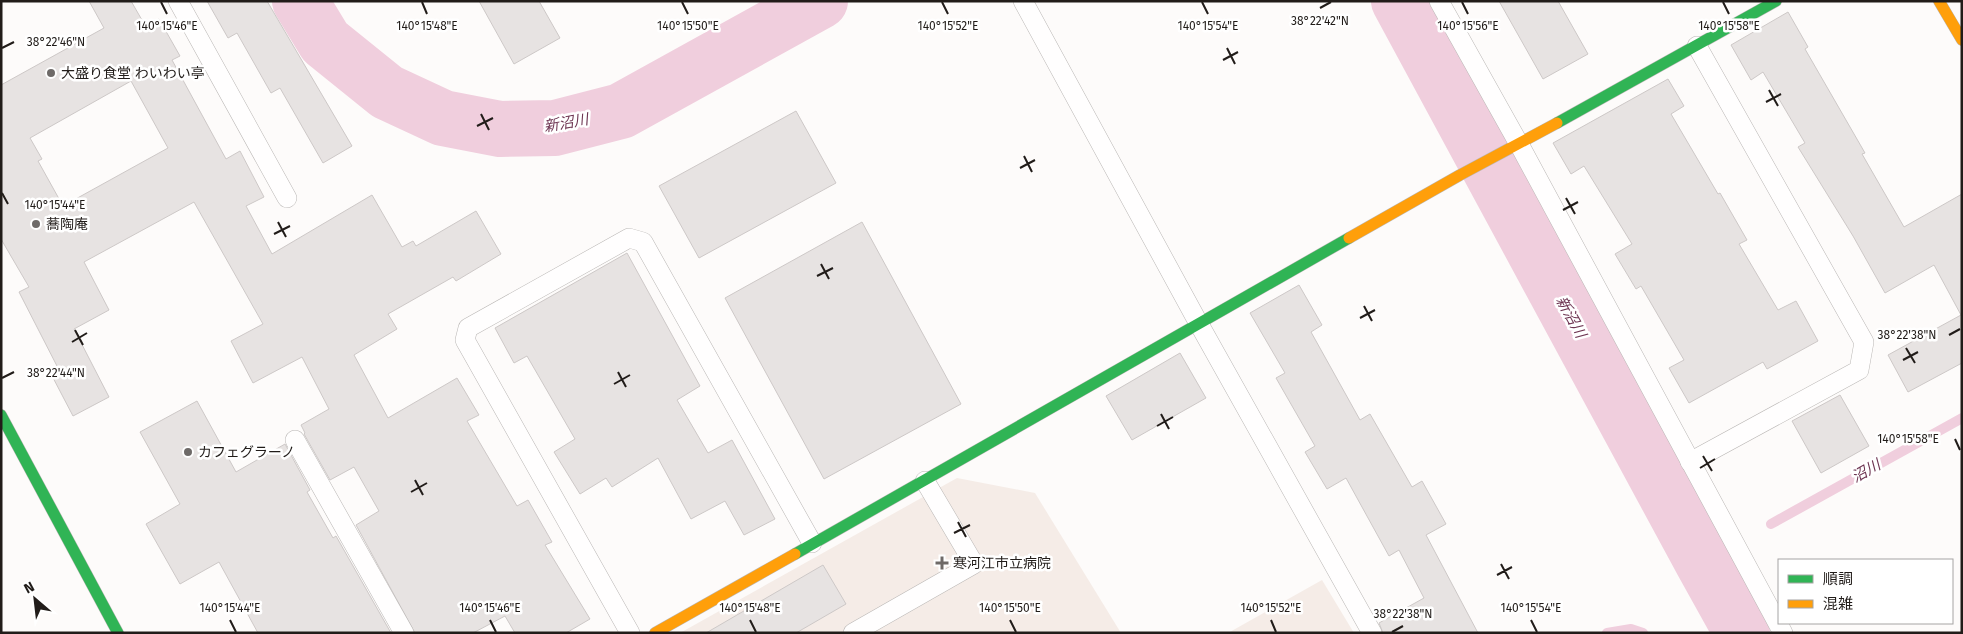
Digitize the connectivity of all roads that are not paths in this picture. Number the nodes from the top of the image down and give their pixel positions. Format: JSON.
{"nodes":[{"id":1,"x":178,"y":1,"type":"edge"},
{"id":2,"x":1023,"y":1,"type":"edge"},
{"id":3,"x":1439,"y":1,"type":"edge"},
{"id":4,"x":1776,"y":1,"type":"edge"},
{"id":5,"x":1939,"y":1,"type":"edge"},
{"id":6,"x":1962,"y":40,"type":"edge"},
{"id":7,"x":1698,"y":46,"type":"junction"},
{"id":8,"x":1519,"y":144,"type":"junction"},
{"id":9,"x":288,"y":198,"type":"dead end"},
{"id":10,"x":1199,"y":324,"type":"junction"},
{"id":11,"x":1,"y":415,"type":"edge"},
{"id":12,"x":295,"y":440,"type":"dead end"},
{"id":13,"x":1690,"y":462,"type":"junction"},
{"id":14,"x":925,"y":481,"type":"junction"},
{"id":15,"x":812,"y":544,"type":"junction"},
{"id":16,"x":1778,"y":624,"type":"edge"},
{"id":17,"x":118,"y":633,"type":"edge"},
{"id":18,"x":404,"y":633,"type":"edge"},
{"id":19,"x":630,"y":633,"type":"edge"},
{"id":20,"x":655,"y":633,"type":"edge"},
{"id":21,"x":853,"y":633,"type":"edge"},
{"id":22,"x":1372,"y":633,"type":"edge"}],
"edges":[{"from":1,"to":9,"type":"lane"},
{"from":2,"to":10,"type":"lane"},
{"from":3,"to":8,"type":"lane"},
{"from":4,"to":7,"type":"street"},
{"from":5,"to":6,"type":"street"},
{"from":7,"to":8,"type":"street"},
{"from":7,"to":13,"type":"lane"},
{"from":8,"to":10,"type":"street"},
{"from":8,"to":13,"type":"lane"},
{"from":10,"to":14,"type":"street"},
{"from":10,"to":22,"type":"lane"},
{"from":11,"to":17,"type":"street"},
{"from":12,"to":18,"type":"lane"},
{"from":13,"to":16,"type":"lane"},
{"from":14,"to":15,"type":"street"},
{"from":14,"to":21,"type":"lane"},
{"from":15,"to":19,"type":"lane"},
{"from":15,"to":20,"type":"street"}]}
